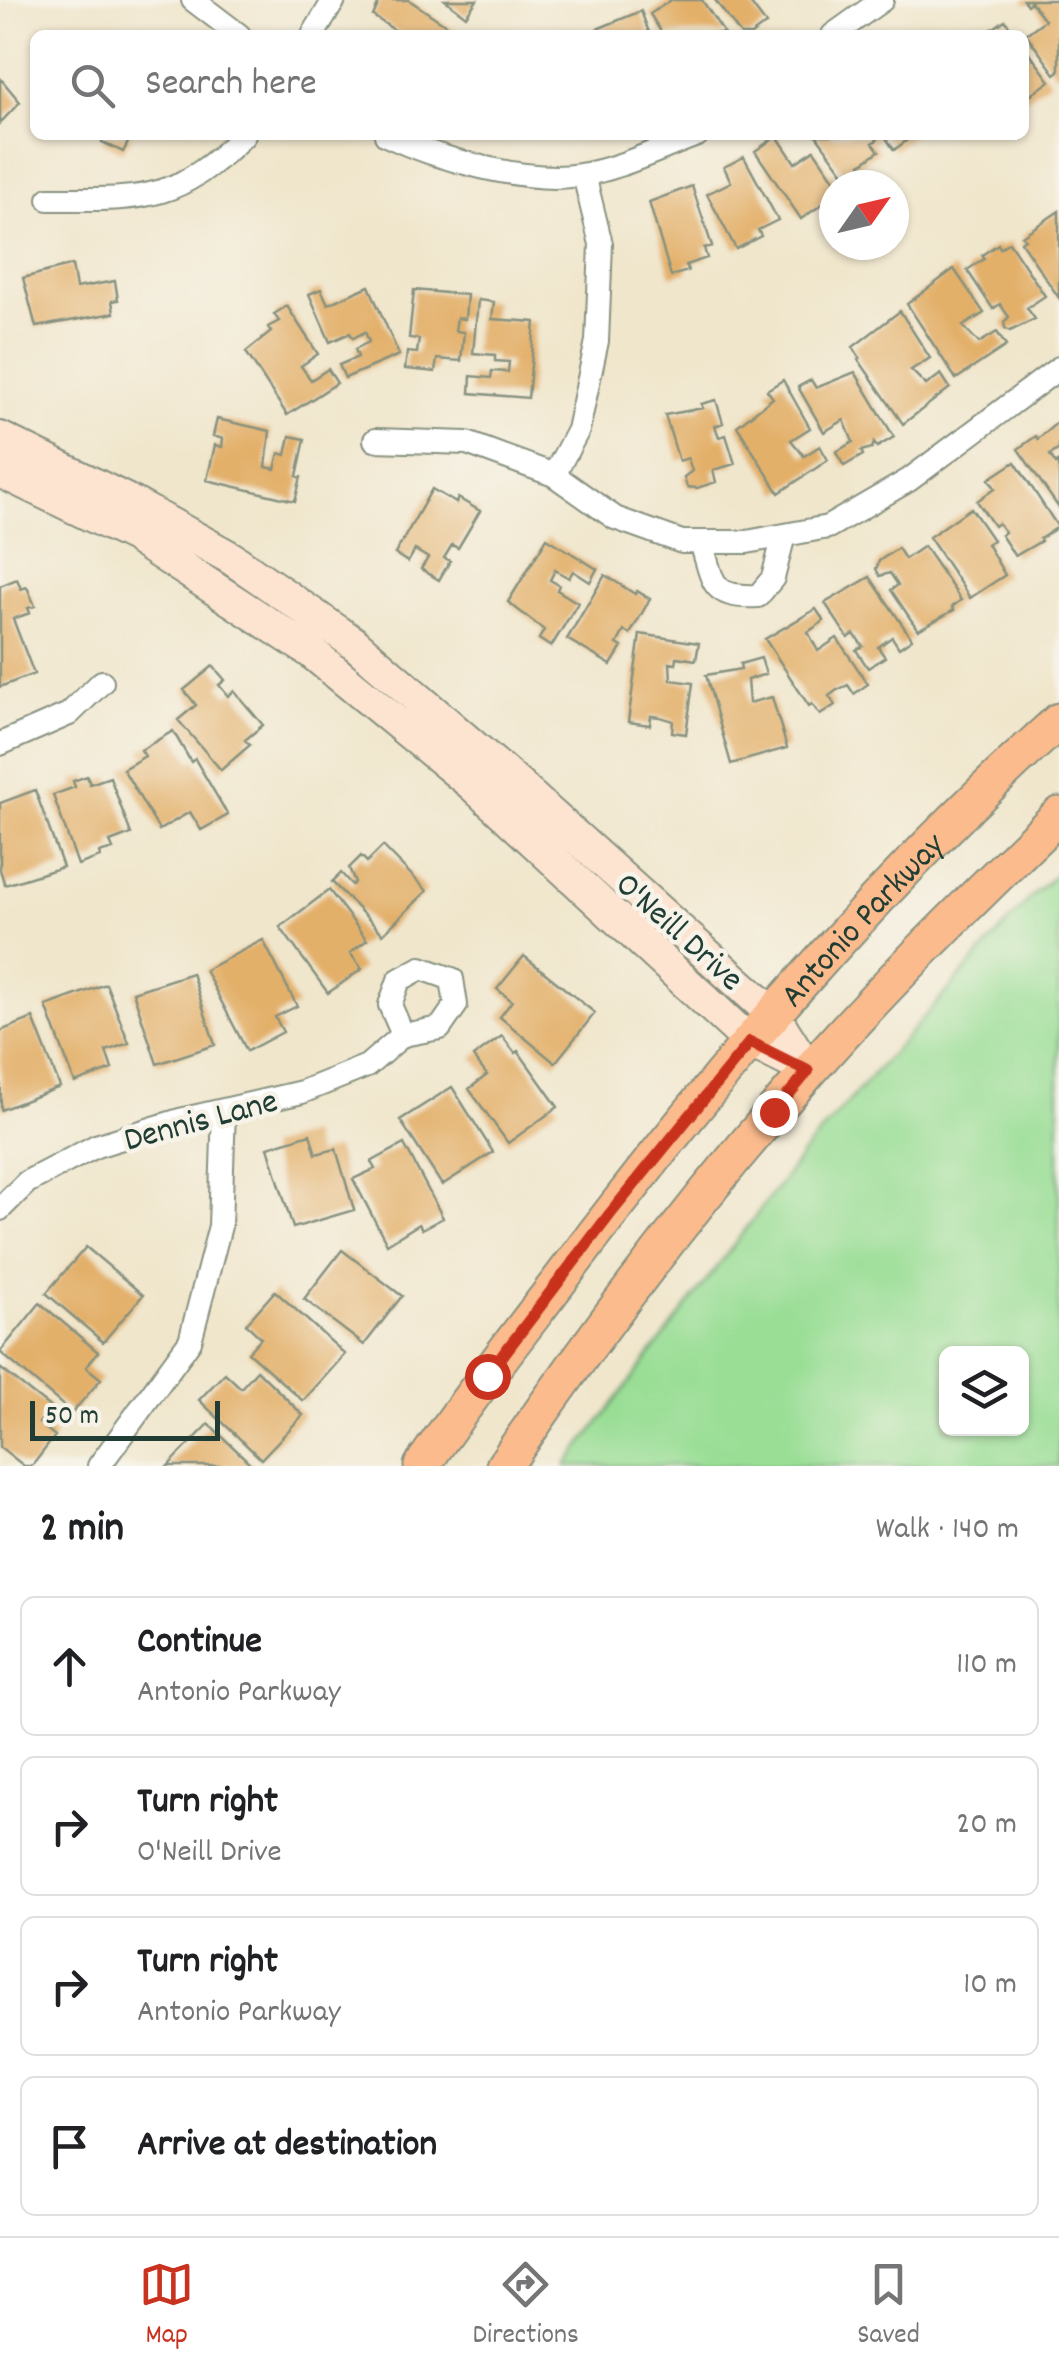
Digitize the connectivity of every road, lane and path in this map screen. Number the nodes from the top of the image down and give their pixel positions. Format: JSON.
{"nodes":[{"id":1,"x":193,"y":0,"type":"edge"},
{"id":2,"x":334,"y":0,"type":"edge"},
{"id":3,"x":882,"y":0,"type":"edge"},
{"id":4,"x":232,"y":30,"type":"edge"},
{"id":5,"x":316,"y":30,"type":"edge"},
{"id":6,"x":840,"y":30,"type":"edge"},
{"id":7,"x":238,"y":140,"type":"edge"},
{"id":8,"x":397,"y":140,"type":"edge"},
{"id":9,"x":683,"y":140,"type":"edge"},
{"id":10,"x":584,"y":175,"type":"junction"},
{"id":11,"x":48,"y":199,"type":"dead end"},
{"id":12,"x":1059,"y":368,"type":"edge"},
{"id":13,"x":0,"y":438,"type":"edge"},
{"id":14,"x":375,"y":440,"type":"dead end"},
{"id":15,"x":0,"y":471,"type":"edge"},
{"id":16,"x":554,"y":476,"type":"junction"},
{"id":17,"x":784,"y":535,"type":"junction"},
{"id":18,"x":701,"y":542,"type":"junction"},
{"id":19,"x":102,"y":682,"type":"dead end"},
{"id":20,"x":1059,"y":721,"type":"edge"},
{"id":21,"x":0,"y":744,"type":"edge"},
{"id":22,"x":1059,"y":816,"type":"edge"},
{"id":23,"x":774,"y":1014,"type":"junction"},
{"id":24,"x":403,"y":1035,"type":"dead end"},
{"id":25,"x":750,"y":1042,"type":"junction"},
{"id":26,"x":808,"y":1071,"type":"junction"},
{"id":27,"x":224,"y":1110,"type":"junction"},
{"id":28,"x":0,"y":1209,"type":"edge"},
{"id":29,"x":99,"y":1466,"type":"edge"},
{"id":30,"x":422,"y":1466,"type":"edge"},
{"id":31,"x":504,"y":1466,"type":"edge"}],
"edges":[{"from":1,"to":4,"type":"street"},
{"from":2,"to":5,"type":"street"},
{"from":3,"to":6,"type":"street"},
{"from":7,"to":11,"type":"street"},
{"from":8,"to":10,"type":"street"},
{"from":9,"to":10,"type":"street"},
{"from":10,"to":16,"type":"street"},
{"from":12,"to":17,"type":"street"},
{"from":13,"to":23,"type":"main road","name":"O'Neill Drive"},
{"from":14,"to":16,"type":"street"},
{"from":15,"to":25,"type":"main road","name":"O'Neill Drive"},
{"from":16,"to":18,"type":"street"},
{"from":17,"to":18,"type":"street"},
{"from":17,"to":18,"type":"street"},
{"from":19,"to":21,"type":"street"},
{"from":20,"to":23,"type":"main road","name":"Antonio Parkway"},
{"from":22,"to":26,"type":"main road","name":"Antonio Parkway"},
{"from":23,"to":25,"type":"main road","name":"Antonio Parkway"},
{"from":23,"to":26,"type":"main road","name":"O'Neill Drive"},
{"from":24,"to":27,"type":"street","name":"Dennis Lane"},
{"from":25,"to":26,"type":"main road","name":"O'Neill Drive"},
{"from":25,"to":30,"type":"main road","name":"Antonio Parkway"},
{"from":26,"to":31,"type":"main road","name":"Antonio Parkway"},
{"from":27,"to":28,"type":"street","name":"Dennis Lane"},
{"from":27,"to":29,"type":"street"}]}
